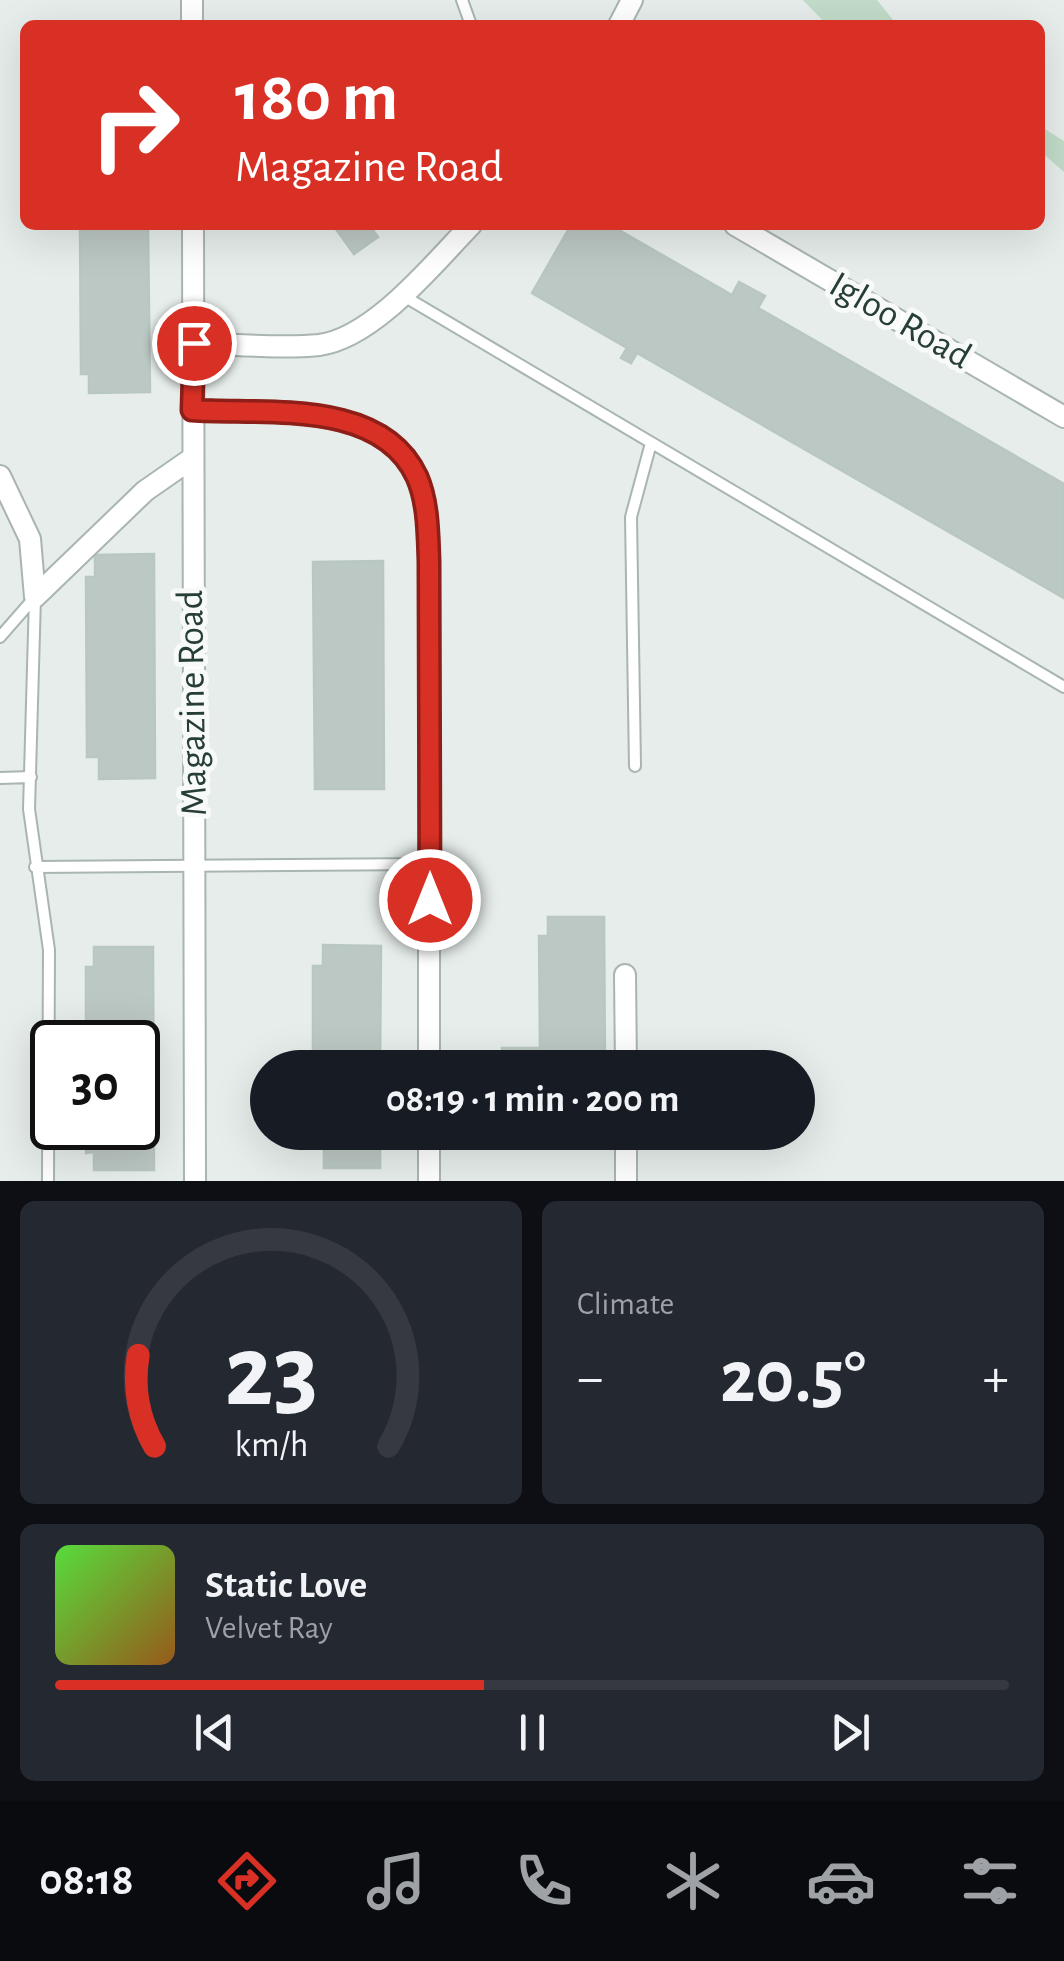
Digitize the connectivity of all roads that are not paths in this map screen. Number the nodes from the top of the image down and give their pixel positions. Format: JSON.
{"nodes":[{"id":1,"x":193,"y":230,"type":"edge"},
{"id":2,"x":466,"y":230,"type":"edge"},
{"id":3,"x":745,"y":230,"type":"edge"},
{"id":4,"x":401,"y":295,"type":"junction"},
{"id":5,"x":194,"y":343,"type":"junction"},
{"id":6,"x":192,"y":410,"type":"junction"},
{"id":7,"x":1064,"y":417,"type":"edge"},
{"id":8,"x":651,"y":443,"type":"junction"},
{"id":9,"x":192,"y":459,"type":"junction"},
{"id":10,"x":0,"y":476,"type":"edge"},
{"id":11,"x":36,"y":596,"type":"junction"},
{"id":12,"x":0,"y":638,"type":"edge"},
{"id":13,"x":1064,"y":687,"type":"edge"},
{"id":14,"x":635,"y":766,"type":"dead end"},
{"id":15,"x":30,"y":777,"type":"junction"},
{"id":16,"x":0,"y":778,"type":"edge"},
{"id":17,"x":430,"y":864,"type":"junction"},
{"id":18,"x":194,"y":865,"type":"junction"},
{"id":19,"x":35,"y":867,"type":"junction"},
{"id":20,"x":626,"y":975,"type":"dead end"},
{"id":21,"x":429,"y":1050,"type":"edge"},
{"id":22,"x":626,"y":1050,"type":"edge"},
{"id":23,"x":429,"y":1150,"type":"edge"},
{"id":24,"x":626,"y":1150,"type":"edge"},
{"id":25,"x":48,"y":1181,"type":"edge"},
{"id":26,"x":195,"y":1181,"type":"edge"},
{"id":27,"x":429,"y":1181,"type":"edge"},
{"id":28,"x":626,"y":1181,"type":"edge"}],
"edges":[{"from":1,"to":5,"type":"street","name":"Magazine Road"},
{"from":2,"to":4,"type":"street"},
{"from":3,"to":7,"type":"street","name":"Igloo Road"},
{"from":4,"to":5,"type":"street"},
{"from":4,"to":8,"type":"lane"},
{"from":5,"to":6,"type":"street","name":"Magazine Road"},
{"from":6,"to":9,"type":"street","name":"Magazine Road"},
{"from":6,"to":17,"type":"street"},
{"from":8,"to":13,"type":"lane"},
{"from":8,"to":14,"type":"lane"},
{"from":9,"to":11,"type":"street"},
{"from":9,"to":18,"type":"street","name":"Magazine Road"},
{"from":10,"to":11,"type":"street"},
{"from":11,"to":12,"type":"lane"},
{"from":11,"to":15,"type":"lane"},
{"from":15,"to":16,"type":"lane"},
{"from":15,"to":19,"type":"lane"},
{"from":17,"to":18,"type":"lane"},
{"from":17,"to":21,"type":"street"},
{"from":18,"to":19,"type":"lane"},
{"from":18,"to":26,"type":"street","name":"Magazine Road"},
{"from":19,"to":25,"type":"lane"},
{"from":20,"to":22,"type":"street"},
{"from":23,"to":27,"type":"street"},
{"from":24,"to":28,"type":"street"}]}
